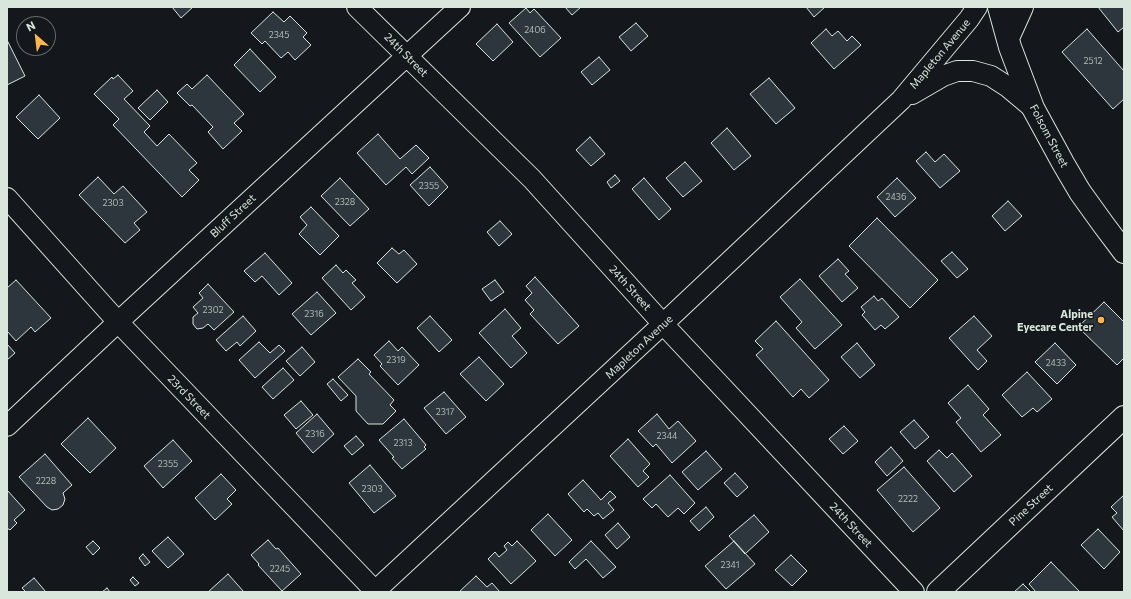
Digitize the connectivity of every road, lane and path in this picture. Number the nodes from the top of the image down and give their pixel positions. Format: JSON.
{"nodes":[{"id":1,"x":357,"y":7,"type":"edge"},
{"id":2,"x":460,"y":7,"type":"edge"},
{"id":3,"x":978,"y":7,"type":"edge"},
{"id":4,"x":999,"y":7,"type":"edge"},
{"id":5,"x":1022,"y":7,"type":"edge"},
{"id":6,"x":1008,"y":38,"type":"junction"},
{"id":7,"x":407,"y":55,"type":"junction"},
{"id":8,"x":901,"y":100,"type":"junction"},
{"id":9,"x":1033,"y":108,"type":"junction"},
{"id":10,"x":7,"y":198,"type":"edge"},
{"id":11,"x":1124,"y":252,"type":"edge"},
{"id":12,"x":118,"y":322,"type":"junction"},
{"id":13,"x":663,"y":324,"type":"junction"},
{"id":14,"x":1124,"y":417,"type":"edge"},
{"id":15,"x":7,"y":426,"type":"edge"},
{"id":16,"x":375,"y":592,"type":"edge"},
{"id":17,"x":914,"y":592,"type":"edge"},
{"id":18,"x":938,"y":592,"type":"edge"}],
"edges":[{"from":1,"to":7,"type":"street","name":"24th Street"},
{"from":2,"to":7,"type":"street","name":"Bluff Street"},
{"from":3,"to":8,"type":"street","name":"Mapleton Avenue"},
{"from":4,"to":6,"type":"street","name":"Folsom Street"},
{"from":5,"to":6,"type":"street"},
{"from":6,"to":9,"type":"street","name":"Folsom Street"},
{"from":7,"to":12,"type":"street","name":"Bluff Street"},
{"from":7,"to":13,"type":"street","name":"24th Street"},
{"from":8,"to":9,"type":"street","name":"Mapleton Avenue"},
{"from":8,"to":13,"type":"street","name":"Mapleton Avenue"},
{"from":9,"to":11,"type":"street","name":"Folsom Street"},
{"from":10,"to":12,"type":"street","name":"23rd Street"},
{"from":12,"to":15,"type":"street","name":"Bluff Street"},
{"from":12,"to":16,"type":"street","name":"23rd Street"},
{"from":13,"to":16,"type":"street","name":"Mapleton Avenue"},
{"from":13,"to":17,"type":"street","name":"24th Street"},
{"from":14,"to":18,"type":"street","name":"Pine Street"}]}
